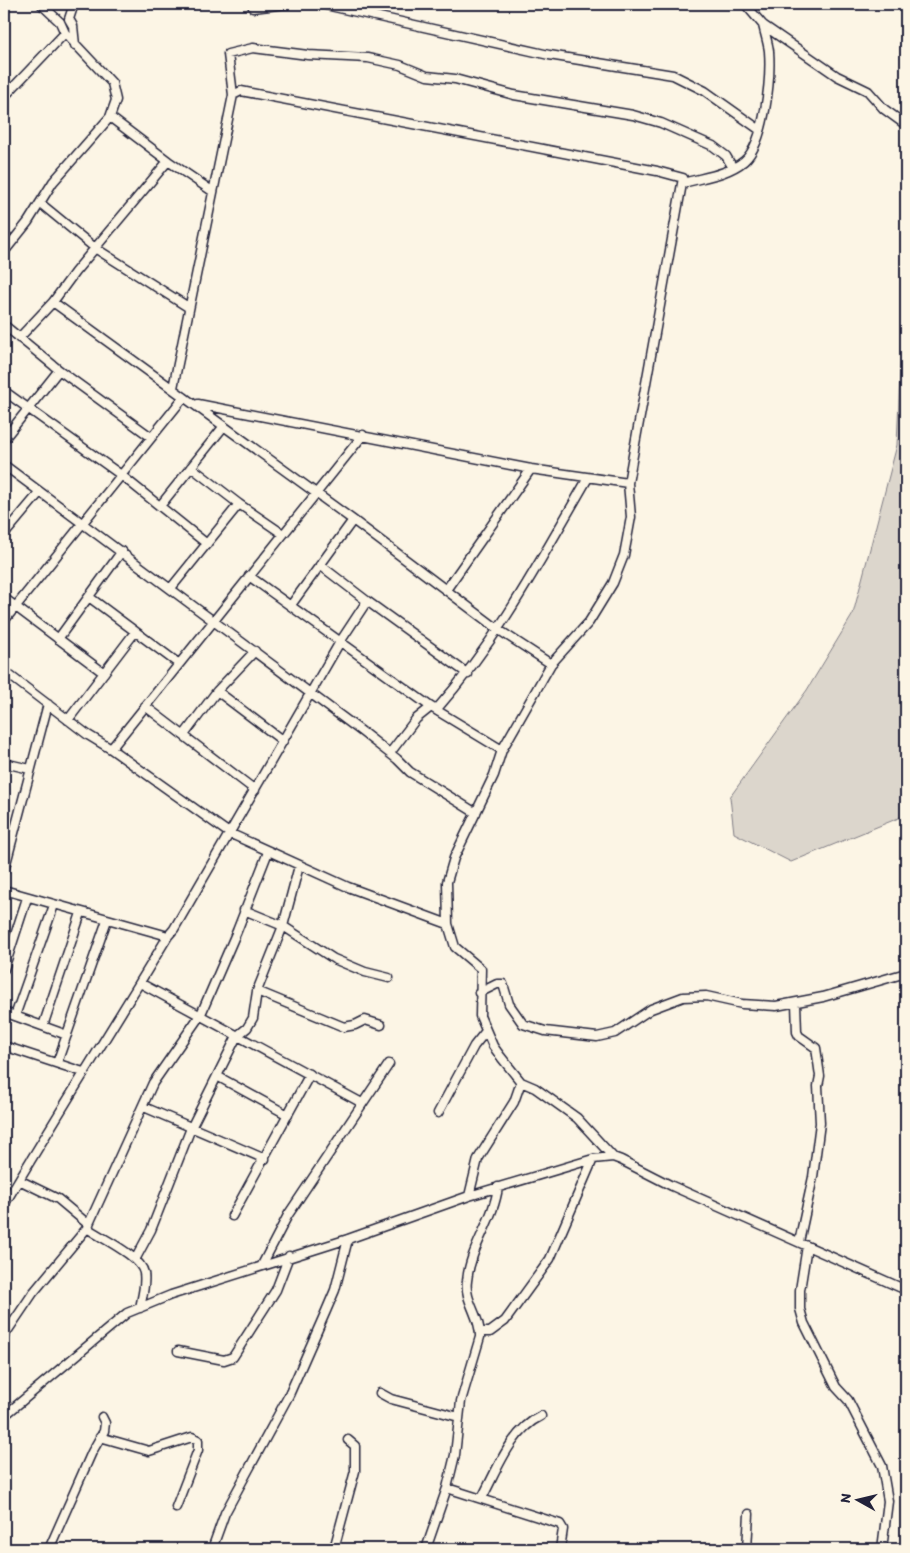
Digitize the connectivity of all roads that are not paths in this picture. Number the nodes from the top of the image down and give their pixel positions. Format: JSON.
{"nodes":[{"id":1,"x":41,"y":4,"type":"edge"},
{"id":2,"x":74,"y":4,"type":"edge"},
{"id":3,"x":286,"y":4,"type":"edge"},
{"id":4,"x":321,"y":4,"type":"edge"},
{"id":5,"x":745,"y":4,"type":"edge"},
{"id":6,"x":253,"y":8,"type":"dead end"},
{"id":7,"x":69,"y":19,"type":"junction"},
{"id":8,"x":60,"y":22,"type":"junction"},
{"id":9,"x":764,"y":25,"type":"junction"},
{"id":10,"x":65,"y":33,"type":"junction"},
{"id":11,"x":75,"y":45,"type":"junction"},
{"id":12,"x":233,"y":95,"type":"junction"},
{"id":13,"x":4,"y":97,"type":"edge"},
{"id":14,"x":110,"y":117,"type":"junction"},
{"id":15,"x":906,"y":125,"type":"edge"},
{"id":16,"x":760,"y":130,"type":"junction"},
{"id":17,"x":168,"y":161,"type":"junction"},
{"id":18,"x":733,"y":168,"type":"junction"},
{"id":19,"x":683,"y":183,"type":"junction"},
{"id":20,"x":212,"y":191,"type":"junction"},
{"id":21,"x":40,"y":203,"type":"junction"},
{"id":22,"x":95,"y":248,"type":"junction"},
{"id":23,"x":4,"y":252,"type":"edge"},
{"id":24,"x":53,"y":302,"type":"junction"},
{"id":25,"x":188,"y":307,"type":"junction"},
{"id":26,"x":4,"y":325,"type":"edge"},
{"id":27,"x":19,"y":338,"type":"junction"},
{"id":28,"x":59,"y":370,"type":"junction"},
{"id":29,"x":173,"y":388,"type":"junction"},
{"id":30,"x":4,"y":391,"type":"edge"},
{"id":31,"x":184,"y":397,"type":"junction"},
{"id":32,"x":193,"y":403,"type":"junction"},
{"id":33,"x":28,"y":409,"type":"junction"},
{"id":34,"x":224,"y":426,"type":"junction"},
{"id":35,"x":363,"y":436,"type":"junction"},
{"id":36,"x":152,"y":437,"type":"junction"},
{"id":37,"x":4,"y":439,"type":"edge"},
{"id":38,"x":4,"y":465,"type":"edge"},
{"id":39,"x":191,"y":467,"type":"junction"},
{"id":40,"x":531,"y":468,"type":"junction"},
{"id":41,"x":121,"y":475,"type":"junction"},
{"id":42,"x":588,"y":478,"type":"junction"},
{"id":43,"x":628,"y":483,"type":"junction"},
{"id":44,"x":40,"y":492,"type":"junction"},
{"id":45,"x":316,"y":493,"type":"junction"},
{"id":46,"x":239,"y":504,"type":"junction"},
{"id":47,"x":160,"y":506,"type":"junction"},
{"id":48,"x":353,"y":520,"type":"junction"},
{"id":49,"x":83,"y":522,"type":"junction"},
{"id":50,"x":283,"y":534,"type":"junction"},
{"id":51,"x":4,"y":535,"type":"edge"},
{"id":52,"x":207,"y":544,"type":"junction"},
{"id":53,"x":122,"y":552,"type":"junction"},
{"id":54,"x":320,"y":565,"type":"junction"},
{"id":55,"x":250,"y":576,"type":"junction"},
{"id":56,"x":171,"y":588,"type":"junction"},
{"id":57,"x":446,"y":590,"type":"junction"},
{"id":58,"x":89,"y":597,"type":"junction"},
{"id":59,"x":4,"y":598,"type":"edge"},
{"id":60,"x":367,"y":602,"type":"junction"},
{"id":61,"x":291,"y":605,"type":"junction"},
{"id":62,"x":15,"y":607,"type":"junction"},
{"id":63,"x":214,"y":620,"type":"junction"},
{"id":64,"x":4,"y":621,"type":"edge"},
{"id":65,"x":499,"y":630,"type":"junction"},
{"id":66,"x":135,"y":632,"type":"junction"},
{"id":67,"x":58,"y":639,"type":"junction"},
{"id":68,"x":340,"y":642,"type":"junction"},
{"id":69,"x":255,"y":651,"type":"junction"},
{"id":70,"x":179,"y":664,"type":"junction"},
{"id":71,"x":550,"y":664,"type":"junction"},
{"id":72,"x":4,"y":671,"type":"edge"},
{"id":73,"x":104,"y":673,"type":"junction"},
{"id":74,"x":468,"y":674,"type":"junction"},
{"id":75,"x":217,"y":691,"type":"junction"},
{"id":76,"x":311,"y":693,"type":"junction"},
{"id":77,"x":48,"y":704,"type":"junction"},
{"id":78,"x":146,"y":706,"type":"junction"},
{"id":79,"x":434,"y":709,"type":"junction"},
{"id":80,"x":68,"y":720,"type":"junction"},
{"id":81,"x":184,"y":735,"type":"junction"},
{"id":82,"x":283,"y":741,"type":"junction"},
{"id":83,"x":111,"y":749,"type":"junction"},
{"id":84,"x":502,"y":750,"type":"junction"},
{"id":85,"x":390,"y":753,"type":"junction"},
{"id":86,"x":4,"y":763,"type":"edge"},
{"id":87,"x":30,"y":769,"type":"junction"},
{"id":88,"x":255,"y":790,"type":"junction"},
{"id":89,"x":476,"y":812,"type":"junction"},
{"id":90,"x":229,"y":833,"type":"junction"},
{"id":91,"x":268,"y":852,"type":"junction"},
{"id":92,"x":299,"y":866,"type":"junction"},
{"id":93,"x":4,"y":871,"type":"edge"},
{"id":94,"x":4,"y":890,"type":"edge"},
{"id":95,"x":27,"y":898,"type":"junction"},
{"id":96,"x":54,"y":905,"type":"junction"},
{"id":97,"x":244,"y":910,"type":"junction"},
{"id":98,"x":81,"y":913,"type":"junction"},
{"id":99,"x":107,"y":920,"type":"junction"},
{"id":100,"x":448,"y":924,"type":"junction"},
{"id":101,"x":283,"y":926,"type":"junction"},
{"id":102,"x":168,"y":936,"type":"junction"},
{"id":103,"x":4,"y":968,"type":"edge"},
{"id":104,"x":906,"y":973,"type":"edge"},
{"id":105,"x":390,"y":978,"type":"dead end"},
{"id":106,"x":140,"y":983,"type":"junction"},
{"id":107,"x":257,"y":991,"type":"junction"},
{"id":108,"x":479,"y":993,"type":"junction"},
{"id":109,"x":796,"y":1003,"type":"junction"},
{"id":110,"x":4,"y":1012,"type":"edge"},
{"id":111,"x":201,"y":1014,"type":"junction"},
{"id":112,"x":15,"y":1016,"type":"junction"},
{"id":113,"x":381,"y":1025,"type":"dead end"},
{"id":114,"x":43,"y":1026,"type":"junction"},
{"id":115,"x":486,"y":1031,"type":"junction"},
{"id":116,"x":67,"y":1035,"type":"junction"},
{"id":117,"x":237,"y":1036,"type":"junction"},
{"id":118,"x":4,"y":1046,"type":"edge"},
{"id":119,"x":57,"y":1064,"type":"junction"},
{"id":120,"x":389,"y":1064,"type":"dead end"},
{"id":121,"x":83,"y":1072,"type":"junction"},
{"id":122,"x":310,"y":1074,"type":"junction"},
{"id":123,"x":217,"y":1076,"type":"junction"},
{"id":124,"x":521,"y":1082,"type":"junction"},
{"id":125,"x":362,"y":1103,"type":"junction"},
{"id":126,"x":144,"y":1106,"type":"junction"},
{"id":127,"x":438,"y":1113,"type":"dead end"},
{"id":128,"x":288,"y":1116,"type":"junction"},
{"id":129,"x":191,"y":1128,"type":"junction"},
{"id":130,"x":613,"y":1157,"type":"junction"},
{"id":131,"x":265,"y":1159,"type":"junction"},
{"id":132,"x":593,"y":1159,"type":"junction"},
{"id":133,"x":19,"y":1180,"type":"junction"},
{"id":134,"x":498,"y":1187,"type":"junction"},
{"id":135,"x":469,"y":1196,"type":"junction"},
{"id":136,"x":4,"y":1205,"type":"edge"},
{"id":137,"x":232,"y":1216,"type":"dead end"},
{"id":138,"x":88,"y":1226,"type":"junction"},
{"id":139,"x":348,"y":1239,"type":"junction"},
{"id":140,"x":799,"y":1242,"type":"junction"},
{"id":141,"x":807,"y":1246,"type":"junction"},
{"id":142,"x":289,"y":1256,"type":"junction"},
{"id":143,"x":136,"y":1258,"type":"junction"},
{"id":144,"x":262,"y":1264,"type":"junction"},
{"id":145,"x":906,"y":1290,"type":"edge"},
{"id":146,"x":140,"y":1308,"type":"junction"},
{"id":147,"x":480,"y":1332,"type":"junction"},
{"id":148,"x":4,"y":1336,"type":"edge"},
{"id":149,"x":178,"y":1351,"type":"dead end"},
{"id":150,"x":380,"y":1393,"type":"dead end"},
{"id":151,"x":4,"y":1416,"type":"edge"},
{"id":152,"x":541,"y":1416,"type":"dead end"},
{"id":153,"x":102,"y":1417,"type":"dead end"},
{"id":154,"x":459,"y":1417,"type":"junction"},
{"id":155,"x":100,"y":1437,"type":"junction"},
{"id":156,"x":348,"y":1440,"type":"dead end"},
{"id":157,"x":447,"y":1488,"type":"junction"},
{"id":158,"x":482,"y":1498,"type":"junction"},
{"id":159,"x":176,"y":1506,"type":"dead end"},
{"id":160,"x":749,"y":1514,"type":"dead end"},
{"id":161,"x":49,"y":1549,"type":"edge"},
{"id":162,"x":212,"y":1549,"type":"edge"},
{"id":163,"x":334,"y":1549,"type":"edge"},
{"id":164,"x":426,"y":1549,"type":"edge"},
{"id":165,"x":560,"y":1549,"type":"edge"},
{"id":166,"x":747,"y":1549,"type":"edge"},
{"id":167,"x":882,"y":1549,"type":"edge"}],
"edges":[{"from":1,"to":8,"type":"street"},
{"from":2,"to":7,"type":"street"},
{"from":3,"to":6,"type":"street"},
{"from":4,"to":16,"type":"street"},
{"from":5,"to":9,"type":"street"},
{"from":7,"to":8,"type":"street"},
{"from":7,"to":11,"type":"street"},
{"from":8,"to":10,"type":"street"},
{"from":9,"to":15,"type":"street"},
{"from":9,"to":16,"type":"street"},
{"from":10,"to":11,"type":"street"},
{"from":10,"to":13,"type":"street"},
{"from":11,"to":14,"type":"street"},
{"from":12,"to":18,"type":"street"},
{"from":12,"to":19,"type":"street"},
{"from":12,"to":20,"type":"street"},
{"from":14,"to":17,"type":"street"},
{"from":14,"to":21,"type":"street"},
{"from":16,"to":18,"type":"street"},
{"from":17,"to":20,"type":"street"},
{"from":17,"to":22,"type":"street"},
{"from":18,"to":19,"type":"street"},
{"from":19,"to":43,"type":"street"},
{"from":20,"to":25,"type":"street"},
{"from":21,"to":22,"type":"street"},
{"from":21,"to":23,"type":"street"},
{"from":22,"to":24,"type":"street"},
{"from":22,"to":25,"type":"street"},
{"from":24,"to":27,"type":"street"},
{"from":24,"to":29,"type":"street"},
{"from":25,"to":29,"type":"street"},
{"from":26,"to":27,"type":"street"},
{"from":27,"to":28,"type":"street"},
{"from":28,"to":33,"type":"street"},
{"from":28,"to":36,"type":"street"},
{"from":29,"to":31,"type":"street"},
{"from":30,"to":33,"type":"street"},
{"from":31,"to":32,"type":"street"},
{"from":31,"to":36,"type":"street"},
{"from":32,"to":34,"type":"street"},
{"from":32,"to":35,"type":"street"},
{"from":33,"to":37,"type":"street"},
{"from":33,"to":41,"type":"street"},
{"from":34,"to":39,"type":"street"},
{"from":34,"to":45,"type":"street"},
{"from":35,"to":40,"type":"street"},
{"from":35,"to":45,"type":"street"},
{"from":36,"to":41,"type":"street"},
{"from":38,"to":44,"type":"street"},
{"from":39,"to":46,"type":"street"},
{"from":39,"to":47,"type":"street"},
{"from":40,"to":42,"type":"street"},
{"from":40,"to":57,"type":"street"},
{"from":41,"to":47,"type":"street"},
{"from":41,"to":49,"type":"street"},
{"from":42,"to":43,"type":"street"},
{"from":42,"to":65,"type":"street"},
{"from":43,"to":71,"type":"street"},
{"from":44,"to":49,"type":"street"},
{"from":44,"to":51,"type":"street"},
{"from":45,"to":48,"type":"street"},
{"from":45,"to":50,"type":"street"},
{"from":46,"to":50,"type":"street"},
{"from":46,"to":52,"type":"street"},
{"from":47,"to":52,"type":"street"},
{"from":48,"to":54,"type":"street"},
{"from":48,"to":57,"type":"street"},
{"from":49,"to":53,"type":"street"},
{"from":49,"to":62,"type":"street"},
{"from":50,"to":55,"type":"street"},
{"from":52,"to":56,"type":"street"},
{"from":53,"to":56,"type":"street"},
{"from":53,"to":58,"type":"street"},
{"from":54,"to":60,"type":"street"},
{"from":54,"to":61,"type":"street"},
{"from":55,"to":61,"type":"street"},
{"from":55,"to":63,"type":"street"},
{"from":56,"to":63,"type":"street"},
{"from":57,"to":65,"type":"street"},
{"from":58,"to":66,"type":"street"},
{"from":58,"to":67,"type":"street"},
{"from":59,"to":62,"type":"street"},
{"from":60,"to":68,"type":"street"},
{"from":60,"to":74,"type":"street"},
{"from":61,"to":68,"type":"street"},
{"from":62,"to":64,"type":"street"},
{"from":62,"to":67,"type":"street"},
{"from":63,"to":69,"type":"street"},
{"from":63,"to":70,"type":"street"},
{"from":65,"to":71,"type":"street"},
{"from":65,"to":74,"type":"street"},
{"from":66,"to":70,"type":"street"},
{"from":66,"to":73,"type":"street"},
{"from":67,"to":73,"type":"street"},
{"from":68,"to":76,"type":"street"},
{"from":68,"to":79,"type":"street"},
{"from":69,"to":75,"type":"street"},
{"from":69,"to":76,"type":"street"},
{"from":70,"to":78,"type":"street"},
{"from":71,"to":84,"type":"street"},
{"from":72,"to":77,"type":"street"},
{"from":73,"to":80,"type":"street"},
{"from":74,"to":79,"type":"street"},
{"from":75,"to":81,"type":"street"},
{"from":75,"to":82,"type":"street"},
{"from":76,"to":82,"type":"street"},
{"from":76,"to":85,"type":"street"},
{"from":77,"to":80,"type":"street"},
{"from":77,"to":87,"type":"street"},
{"from":78,"to":81,"type":"street"},
{"from":78,"to":83,"type":"street"},
{"from":79,"to":84,"type":"street"},
{"from":79,"to":85,"type":"street"},
{"from":80,"to":83,"type":"street"},
{"from":81,"to":88,"type":"street"},
{"from":82,"to":88,"type":"street"},
{"from":83,"to":90,"type":"street"},
{"from":84,"to":89,"type":"street"},
{"from":85,"to":89,"type":"street"},
{"from":86,"to":87,"type":"street"},
{"from":87,"to":93,"type":"street"},
{"from":88,"to":90,"type":"street"},
{"from":89,"to":100,"type":"street"},
{"from":90,"to":91,"type":"street"},
{"from":90,"to":102,"type":"street"},
{"from":91,"to":92,"type":"street"},
{"from":91,"to":97,"type":"street"},
{"from":92,"to":100,"type":"street"},
{"from":92,"to":101,"type":"street"},
{"from":94,"to":95,"type":"street"},
{"from":95,"to":96,"type":"street"},
{"from":95,"to":103,"type":"street"},
{"from":96,"to":98,"type":"street"},
{"from":96,"to":112,"type":"street"},
{"from":97,"to":101,"type":"street"},
{"from":97,"to":111,"type":"street"},
{"from":98,"to":99,"type":"street"},
{"from":98,"to":114,"type":"street"},
{"from":99,"to":102,"type":"street"},
{"from":99,"to":116,"type":"street"},
{"from":100,"to":108,"type":"street"},
{"from":101,"to":105,"type":"street"},
{"from":101,"to":107,"type":"street"},
{"from":102,"to":106,"type":"street"},
{"from":104,"to":109,"type":"street"},
{"from":106,"to":111,"type":"street"},
{"from":106,"to":121,"type":"street"},
{"from":107,"to":113,"type":"street"},
{"from":107,"to":117,"type":"street"},
{"from":108,"to":109,"type":"street"},
{"from":108,"to":115,"type":"street"},
{"from":109,"to":140,"type":"street"},
{"from":110,"to":112,"type":"street"},
{"from":111,"to":117,"type":"street"},
{"from":111,"to":126,"type":"street"},
{"from":112,"to":114,"type":"street"},
{"from":114,"to":116,"type":"street"},
{"from":115,"to":124,"type":"street"},
{"from":115,"to":127,"type":"street"},
{"from":116,"to":119,"type":"street"},
{"from":117,"to":122,"type":"street"},
{"from":117,"to":123,"type":"street"},
{"from":118,"to":119,"type":"street"},
{"from":119,"to":121,"type":"street"},
{"from":120,"to":125,"type":"street"},
{"from":121,"to":133,"type":"street"},
{"from":122,"to":125,"type":"street"},
{"from":122,"to":128,"type":"street"},
{"from":123,"to":128,"type":"street"},
{"from":123,"to":129,"type":"street"},
{"from":124,"to":130,"type":"street"},
{"from":124,"to":135,"type":"street"},
{"from":125,"to":144,"type":"street"},
{"from":126,"to":129,"type":"street"},
{"from":126,"to":138,"type":"street"},
{"from":128,"to":131,"type":"street"},
{"from":129,"to":131,"type":"street"},
{"from":129,"to":143,"type":"street"},
{"from":130,"to":132,"type":"street"},
{"from":130,"to":140,"type":"street"},
{"from":131,"to":137,"type":"street"},
{"from":132,"to":134,"type":"street"},
{"from":132,"to":147,"type":"street"},
{"from":133,"to":136,"type":"street"},
{"from":133,"to":138,"type":"street"},
{"from":134,"to":135,"type":"street"},
{"from":134,"to":147,"type":"street"},
{"from":135,"to":139,"type":"street"},
{"from":138,"to":143,"type":"street"},
{"from":138,"to":148,"type":"street"},
{"from":139,"to":142,"type":"street"},
{"from":139,"to":162,"type":"street"},
{"from":140,"to":141,"type":"street"},
{"from":141,"to":145,"type":"street"},
{"from":141,"to":167,"type":"street"},
{"from":142,"to":144,"type":"street"},
{"from":142,"to":149,"type":"street"},
{"from":143,"to":146,"type":"street"},
{"from":144,"to":146,"type":"street"},
{"from":146,"to":151,"type":"street"},
{"from":147,"to":154,"type":"street"},
{"from":150,"to":154,"type":"street"},
{"from":152,"to":158,"type":"street"},
{"from":153,"to":155,"type":"street"},
{"from":154,"to":157,"type":"street"},
{"from":155,"to":159,"type":"street"},
{"from":155,"to":161,"type":"street"},
{"from":156,"to":163,"type":"street"},
{"from":157,"to":158,"type":"street"},
{"from":157,"to":164,"type":"street"},
{"from":158,"to":165,"type":"street"},
{"from":160,"to":166,"type":"street"}]}
